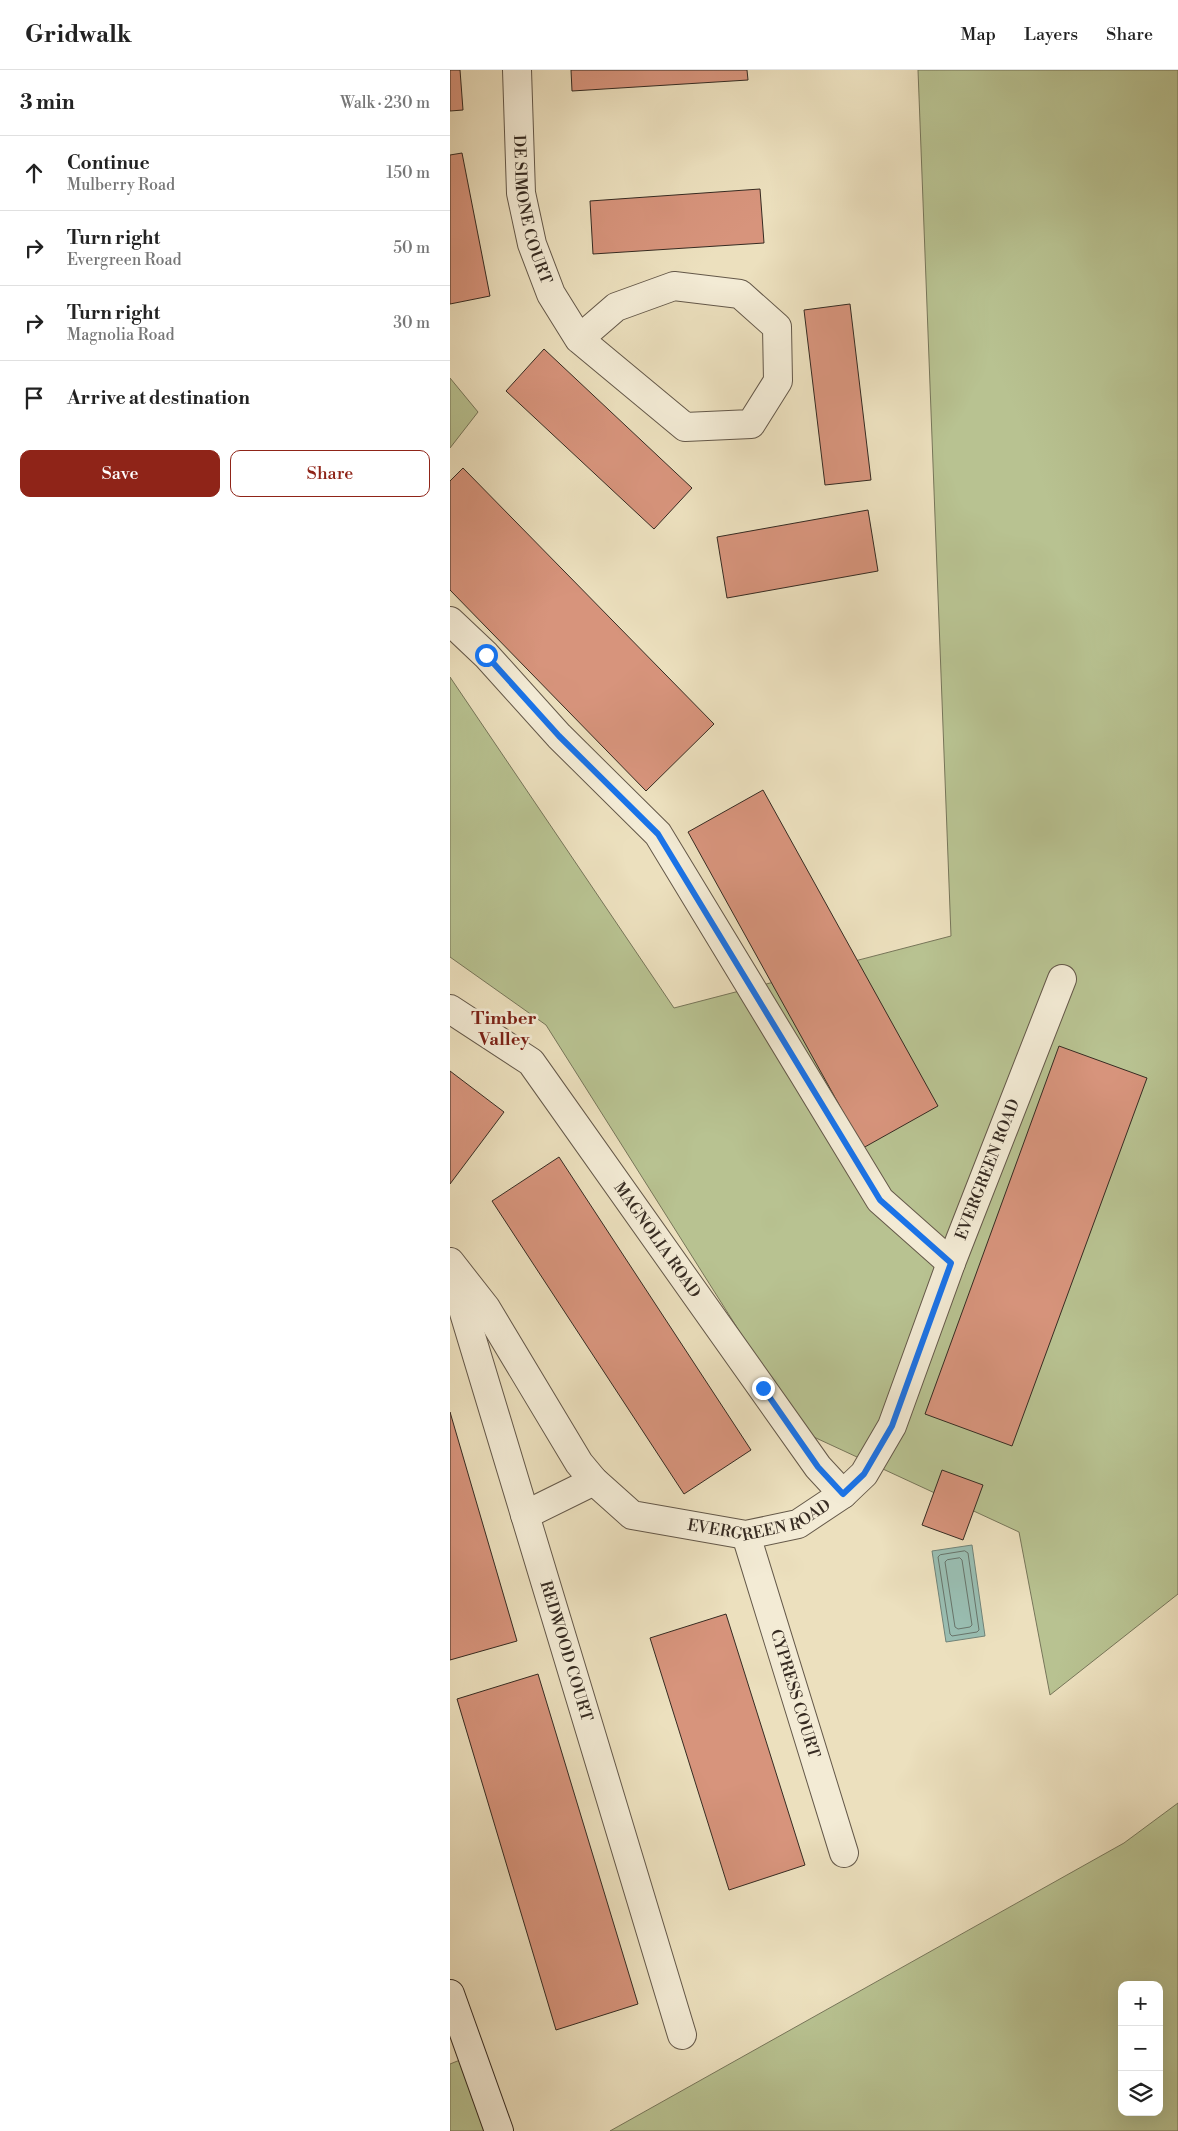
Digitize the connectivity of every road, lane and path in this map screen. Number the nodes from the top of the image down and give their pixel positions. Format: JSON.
{"nodes":[{"id":1,"x":517,"y":70,"type":"edge"},
{"id":2,"x":579,"y":339,"type":"junction"},
{"id":3,"x":450,"y":621,"type":"edge"},
{"id":4,"x":1062,"y":979,"type":"dead end"},
{"id":5,"x":450,"y":1009,"type":"edge"},
{"id":6,"x":450,"y":1262,"type":"edge"},
{"id":7,"x":951,"y":1263,"type":"junction"},
{"id":8,"x":450,"y":1266,"type":"edge"},
{"id":9,"x":594,"y":1481,"type":"junction"},
{"id":10,"x":843,"y":1494,"type":"junction"},
{"id":11,"x":525,"y":1515,"type":"junction"},
{"id":12,"x":746,"y":1535,"type":"junction"},
{"id":13,"x":844,"y":1853,"type":"dead end"},
{"id":14,"x":450,"y":1994,"type":"edge"},
{"id":15,"x":682,"y":2036,"type":"dead end"},
{"id":16,"x":499,"y":2131,"type":"edge"}],
"edges":[{"from":1,"to":2,"type":"street","name":"DE SIMONE COURT"},
{"from":2,"to":2,"type":"street","name":"DE SIMONE COURT"},
{"from":3,"to":7,"type":"street"},
{"from":4,"to":7,"type":"street","name":"EVERGREEN ROAD"},
{"from":5,"to":10,"type":"street","name":"MAGNOLIA ROAD"},
{"from":6,"to":9,"type":"street","name":"EVERGREEN ROAD"},
{"from":7,"to":10,"type":"street","name":"EVERGREEN ROAD"},
{"from":8,"to":11,"type":"street","name":"REDWOOD COURT"},
{"from":9,"to":11,"type":"street"},
{"from":9,"to":12,"type":"street","name":"EVERGREEN ROAD"},
{"from":10,"to":12,"type":"street","name":"EVERGREEN ROAD"},
{"from":11,"to":15,"type":"street","name":"REDWOOD COURT"},
{"from":12,"to":13,"type":"street","name":"CYPRESS COURT"},
{"from":14,"to":16,"type":"street"}]}
